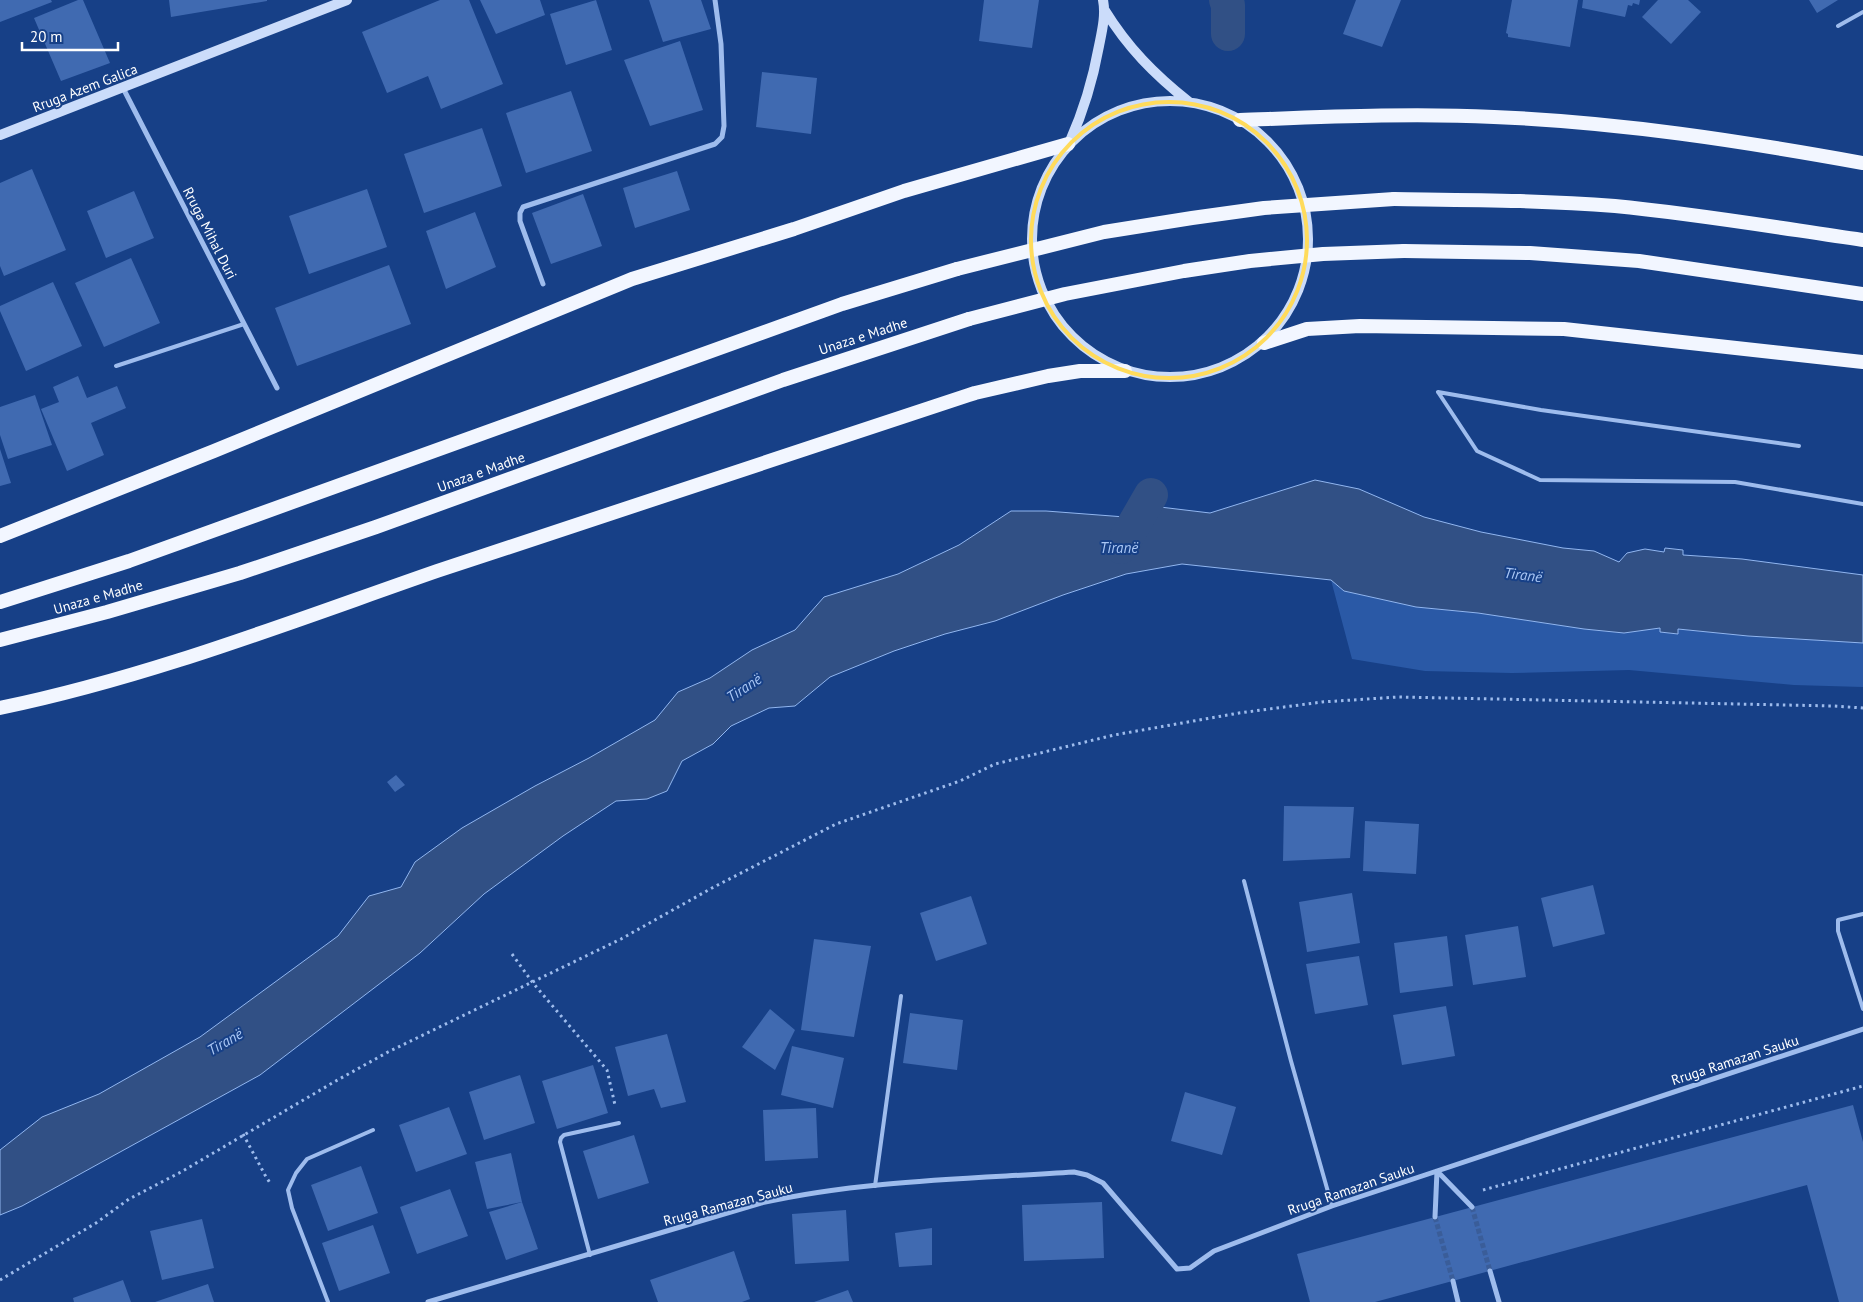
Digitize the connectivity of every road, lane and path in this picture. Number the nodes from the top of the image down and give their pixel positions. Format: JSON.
{"nodes":[{"id":1,"x":347,"y":0,"type":"edge"},
{"id":2,"x":715,"y":0,"type":"edge"},
{"id":3,"x":1104,"y":5,"type":"edge"},
{"id":4,"x":1863,"y":12,"type":"edge"},
{"id":5,"x":1838,"y":26,"type":"dead end"},
{"id":6,"x":123,"y":88,"type":"junction"},
{"id":7,"x":1189,"y":102,"type":"junction"},
{"id":8,"x":1240,"y":120,"type":"junction"},
{"id":9,"x":0,"y":135,"type":"edge"},
{"id":10,"x":1068,"y":144,"type":"junction"},
{"id":11,"x":1863,"y":163,"type":"edge"},
{"id":12,"x":1863,"y":240,"type":"edge"},
{"id":13,"x":543,"y":284,"type":"dead end"},
{"id":14,"x":1863,"y":294,"type":"edge"},
{"id":15,"x":244,"y":324,"type":"junction"},
{"id":16,"x":1264,"y":343,"type":"junction"},
{"id":17,"x":1863,"y":362,"type":"edge"},
{"id":18,"x":116,"y":366,"type":"dead end"},
{"id":19,"x":1125,"y":370,"type":"junction"},
{"id":20,"x":277,"y":388,"type":"dead end"},
{"id":21,"x":1799,"y":446,"type":"dead end"},
{"id":22,"x":1863,"y":504,"type":"edge"},
{"id":23,"x":0,"y":536,"type":"edge"},
{"id":24,"x":0,"y":602,"type":"edge"},
{"id":25,"x":0,"y":640,"type":"edge"},
{"id":26,"x":0,"y":708,"type":"edge"},
{"id":27,"x":1863,"y":708,"type":"edge"},
{"id":28,"x":1244,"y":881,"type":"dead end"},
{"id":29,"x":1863,"y":914,"type":"edge"},
{"id":30,"x":512,"y":954,"type":"dead end"},
{"id":31,"x":533,"y":983,"type":"junction"},
{"id":32,"x":901,"y":996,"type":"dead end"},
{"id":33,"x":1863,"y":1010,"type":"edge"},
{"id":34,"x":1863,"y":1029,"type":"edge"},
{"id":35,"x":1863,"y":1086,"type":"edge"},
{"id":36,"x":619,"y":1123,"type":"joint"},
{"id":37,"x":373,"y":1130,"type":"dead end"},
{"id":38,"x":243,"y":1134,"type":"junction"},
{"id":39,"x":1437,"y":1171,"type":"junction"},
{"id":40,"x":874,"y":1186,"type":"junction"},
{"id":41,"x":288,"y":1190,"type":"junction"},
{"id":42,"x":1461,"y":1196,"type":"junction"},
{"id":43,"x":1332,"y":1206,"type":"junction"},
{"id":44,"x":1472,"y":1208,"type":"tunnel mouth"},
{"id":45,"x":1435,"y":1217,"type":"tunnel mouth"},
{"id":46,"x":590,"y":1255,"type":"junction"},
{"id":47,"x":1490,"y":1271,"type":"tunnel mouth"},
{"id":48,"x":0,"y":1280,"type":"edge"},
{"id":49,"x":1453,"y":1281,"type":"tunnel mouth"},
{"id":50,"x":328,"y":1302,"type":"edge"},
{"id":51,"x":428,"y":1302,"type":"edge"},
{"id":52,"x":1458,"y":1302,"type":"edge"},
{"id":53,"x":1499,"y":1302,"type":"edge"}],
"edges":[{"from":1,"to":6,"type":"main road","name":"Rruga Azem Galica"},
{"from":2,"to":13,"type":"street"},
{"from":3,"to":7,"type":"main road"},
{"from":3,"to":10,"type":"main road"},
{"from":4,"to":5,"type":"lane"},
{"from":6,"to":9,"type":"main road","name":"Rruga Azem Galica"},
{"from":6,"to":15,"type":"street","name":"Rruga Mihal Duri"},
{"from":7,"to":8,"type":"main road"},
{"from":7,"to":10,"type":"main road"},
{"from":8,"to":11,"type":"highway"},
{"from":8,"to":16,"type":"main road"},
{"from":10,"to":19,"type":"main road"},
{"from":10,"to":23,"type":"highway"},
{"from":12,"to":24,"type":"highway","name":"Unaza e Madhe","bridge":true},
{"from":14,"to":25,"type":"highway","name":"Unaza e Madhe","bridge":true},
{"from":15,"to":18,"type":"lane"},
{"from":15,"to":20,"type":"street","name":"Rruga Mihal Duri"},
{"from":16,"to":17,"type":"highway"},
{"from":16,"to":19,"type":"main road"},
{"from":19,"to":26,"type":"highway"},
{"from":21,"to":22,"type":"lane"},
{"from":27,"to":31,"type":"path"},
{"from":28,"to":43,"type":"lane"},
{"from":29,"to":33,"type":"lane"},
{"from":30,"to":31,"type":"path"},
{"from":31,"to":36,"type":"path"},
{"from":31,"to":38,"type":"path"},
{"from":32,"to":40,"type":"lane"},
{"from":34,"to":39,"type":"street","name":"Rruga Ramazan Sauku"},
{"from":35,"to":42,"type":"path"},
{"from":36,"to":46,"type":"lane"},
{"from":37,"to":41,"type":"lane"},
{"from":38,"to":41,"type":"path"},
{"from":38,"to":48,"type":"path"},
{"from":39,"to":42,"type":"street"},
{"from":39,"to":43,"type":"street","name":"Rruga Ramazan Sauku"},
{"from":39,"to":45,"type":"street"},
{"from":40,"to":43,"type":"street","name":"Rruga Ramazan Sauku"},
{"from":40,"to":46,"type":"street","name":"Rruga Ramazan Sauku"},
{"from":41,"to":50,"type":"lane"},
{"from":42,"to":44,"type":"street"},
{"from":46,"to":51,"type":"street","name":"Rruga Ramazan Sauku"},
{"from":47,"to":53,"type":"street"},
{"from":49,"to":52,"type":"street"}]}
